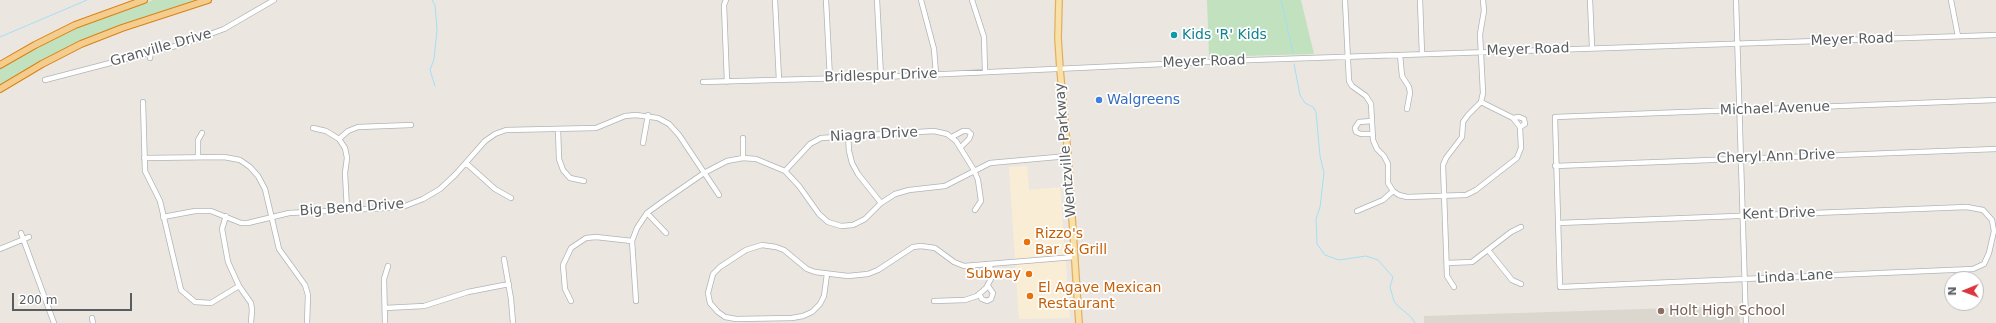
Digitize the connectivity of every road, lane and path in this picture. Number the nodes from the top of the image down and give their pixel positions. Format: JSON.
{"nodes":[{"id":1,"x":144,"y":0,"type":"edge"},
{"id":2,"x":208,"y":0,"type":"edge"},
{"id":3,"x":726,"y":0,"type":"edge"},
{"id":4,"x":775,"y":0,"type":"edge"},
{"id":5,"x":826,"y":0,"type":"edge"},
{"id":6,"x":877,"y":0,"type":"edge"},
{"id":7,"x":921,"y":0,"type":"edge"},
{"id":8,"x":972,"y":0,"type":"edge"},
{"id":9,"x":1059,"y":0,"type":"edge"},
{"id":10,"x":1345,"y":0,"type":"edge"},
{"id":11,"x":1420,"y":0,"type":"edge"},
{"id":12,"x":1483,"y":0,"type":"edge"},
{"id":13,"x":1590,"y":0,"type":"edge"},
{"id":14,"x":1736,"y":0,"type":"edge"},
{"id":15,"x":1951,"y":0,"type":"edge"},
{"id":16,"x":272,"y":1,"type":"edge"},
{"id":17,"x":1996,"y":35,"type":"edge"},
{"id":18,"x":1958,"y":36,"type":"junction"},
{"id":19,"x":1737,"y":44,"type":"junction"},
{"id":20,"x":1592,"y":47,"type":"junction"},
{"id":21,"x":151,"y":52,"type":"junction"},
{"id":22,"x":1481,"y":52,"type":"junction"},
{"id":23,"x":1422,"y":54,"type":"junction"},
{"id":24,"x":1400,"y":55,"type":"junction"},
{"id":25,"x":1348,"y":57,"type":"junction"},
{"id":26,"x":150,"y":58,"type":"dead end"},
{"id":27,"x":0,"y":65,"type":"edge"},
{"id":28,"x":1060,"y":68,"type":"junction"},
{"id":29,"x":985,"y":72,"type":"junction"},
{"id":30,"x":936,"y":74,"type":"junction"},
{"id":31,"x":881,"y":77,"type":"junction"},
{"id":32,"x":830,"y":78,"type":"junction"},
{"id":33,"x":45,"y":80,"type":"dead end"},
{"id":34,"x":779,"y":80,"type":"junction"},
{"id":35,"x":703,"y":82,"type":"dead end"},
{"id":36,"x":726,"y":82,"type":"junction"},
{"id":37,"x":0,"y":89,"type":"edge"},
{"id":38,"x":1996,"y":100,"type":"edge"},
{"id":39,"x":143,"y":102,"type":"dead end"},
{"id":40,"x":1481,"y":102,"type":"junction"},
{"id":41,"x":1407,"y":109,"type":"dead end"},
{"id":42,"x":1739,"y":110,"type":"junction"},
{"id":43,"x":648,"y":115,"type":"junction"},
{"id":44,"x":1513,"y":118,"type":"junction"},
{"id":45,"x":1372,"y":121,"type":"junction"},
{"id":46,"x":411,"y":125,"type":"dead end"},
{"id":47,"x":1520,"y":127,"type":"junction"},
{"id":48,"x":313,"y":128,"type":"dead end"},
{"id":49,"x":558,"y":129,"type":"junction"},
{"id":50,"x":202,"y":133,"type":"dead end"},
{"id":51,"x":1372,"y":134,"type":"junction"},
{"id":52,"x":848,"y":135,"type":"junction"},
{"id":53,"x":952,"y":137,"type":"junction"},
{"id":54,"x":743,"y":138,"type":"dead end"},
{"id":55,"x":339,"y":139,"type":"junction"},
{"id":56,"x":643,"y":143,"type":"dead end"},
{"id":57,"x":960,"y":148,"type":"junction"},
{"id":58,"x":1996,"y":149,"type":"edge"},
{"id":59,"x":1068,"y":156,"type":"junction"},
{"id":60,"x":198,"y":157,"type":"junction"},
{"id":61,"x":144,"y":158,"type":"junction"},
{"id":62,"x":743,"y":158,"type":"junction"},
{"id":63,"x":1741,"y":158,"type":"junction"},
{"id":64,"x":466,"y":163,"type":"junction"},
{"id":65,"x":1555,"y":166,"type":"junction"},
{"id":66,"x":974,"y":170,"type":"junction"},
{"id":67,"x":785,"y":171,"type":"junction"},
{"id":68,"x":704,"y":173,"type":"junction"},
{"id":69,"x":584,"y":181,"type":"dead end"},
{"id":70,"x":1393,"y":191,"type":"junction"},
{"id":71,"x":719,"y":195,"type":"dead end"},
{"id":72,"x":1444,"y":195,"type":"junction"},
{"id":73,"x":511,"y":198,"type":"dead end"},
{"id":74,"x":881,"y":203,"type":"junction"},
{"id":75,"x":347,"y":210,"type":"junction"},
{"id":76,"x":975,"y":210,"type":"dead end"},
{"id":77,"x":1357,"y":211,"type":"dead end"},
{"id":78,"x":647,"y":213,"type":"junction"},
{"id":79,"x":226,"y":216,"type":"junction"},
{"id":80,"x":1742,"y":216,"type":"junction"},
{"id":81,"x":163,"y":217,"type":"junction"},
{"id":82,"x":271,"y":217,"type":"junction"},
{"id":83,"x":1994,"y":220,"type":"edge"},
{"id":84,"x":1558,"y":224,"type":"junction"},
{"id":85,"x":1521,"y":227,"type":"dead end"},
{"id":86,"x":21,"y":233,"type":"dead end"},
{"id":87,"x":666,"y":233,"type":"dead end"},
{"id":88,"x":29,"y":237,"type":"dead end"},
{"id":89,"x":24,"y":240,"type":"junction"},
{"id":90,"x":632,"y":241,"type":"junction"},
{"id":91,"x":0,"y":250,"type":"edge"},
{"id":92,"x":1488,"y":250,"type":"junction"},
{"id":93,"x":1074,"y":257,"type":"junction"},
{"id":94,"x":504,"y":259,"type":"dead end"},
{"id":95,"x":1447,"y":263,"type":"junction"},
{"id":96,"x":990,"y":265,"type":"junction"},
{"id":97,"x":388,"y":266,"type":"dead end"},
{"id":98,"x":827,"y":274,"type":"junction"},
{"id":99,"x":1745,"y":279,"type":"junction"},
{"id":100,"x":509,"y":284,"type":"junction"},
{"id":101,"x":1521,"y":284,"type":"dead end"},
{"id":102,"x":239,"y":286,"type":"junction"},
{"id":103,"x":988,"y":286,"type":"junction"},
{"id":104,"x":1454,"y":287,"type":"dead end"},
{"id":105,"x":979,"y":294,"type":"junction"},
{"id":106,"x":571,"y":301,"type":"dead end"},
{"id":107,"x":636,"y":301,"type":"dead end"},
{"id":108,"x":934,"y":301,"type":"dead end"},
{"id":109,"x":385,"y":308,"type":"junction"},
{"id":110,"x":779,"y":321,"type":"edge"},
{"id":111,"x":54,"y":323,"type":"edge"},
{"id":112,"x":251,"y":323,"type":"edge"},
{"id":113,"x":307,"y":323,"type":"edge"},
{"id":114,"x":385,"y":323,"type":"edge"},
{"id":115,"x":513,"y":323,"type":"edge"},
{"id":116,"x":1079,"y":323,"type":"edge"},
{"id":117,"x":1746,"y":323,"type":"edge"}],
"edges":[{"from":1,"to":27,"type":"highway"},
{"from":2,"to":37,"type":"highway"},
{"from":3,"to":36,"type":"street"},
{"from":4,"to":34,"type":"street"},
{"from":5,"to":32,"type":"street"},
{"from":6,"to":31,"type":"street"},
{"from":7,"to":30,"type":"street"},
{"from":8,"to":29,"type":"street"},
{"from":9,"to":28,"type":"main road","name":"Wentzville Parkway"},
{"from":10,"to":25,"type":"street"},
{"from":11,"to":23,"type":"street"},
{"from":12,"to":22,"type":"street"},
{"from":13,"to":20,"type":"street"},
{"from":14,"to":19,"type":"street"},
{"from":15,"to":18,"type":"street"},
{"from":16,"to":21,"type":"street","name":"Granville Drive"},
{"from":17,"to":18,"type":"street","name":"Meyer Road"},
{"from":18,"to":19,"type":"street","name":"Meyer Road"},
{"from":19,"to":20,"type":"street","name":"Meyer Road"},
{"from":19,"to":42,"type":"street"},
{"from":20,"to":22,"type":"street","name":"Meyer Road"},
{"from":21,"to":26,"type":"street"},
{"from":21,"to":33,"type":"street","name":"Granville Drive"},
{"from":22,"to":23,"type":"street","name":"Meyer Road"},
{"from":22,"to":40,"type":"street"},
{"from":23,"to":24,"type":"street","name":"Meyer Road"},
{"from":24,"to":25,"type":"street","name":"Meyer Road"},
{"from":24,"to":41,"type":"street"},
{"from":25,"to":28,"type":"street","name":"Meyer Road"},
{"from":25,"to":45,"type":"street"},
{"from":28,"to":29,"type":"street","name":"Bridlespur Drive"},
{"from":28,"to":59,"type":"main road","name":"Wentzville Parkway"},
{"from":29,"to":30,"type":"street","name":"Bridlespur Drive"},
{"from":30,"to":31,"type":"street","name":"Bridlespur Drive"},
{"from":31,"to":32,"type":"street","name":"Bridlespur Drive"},
{"from":32,"to":34,"type":"street","name":"Bridlespur Drive"},
{"from":34,"to":36,"type":"street","name":"Bridlespur Drive"},
{"from":35,"to":36,"type":"street","name":"Bridlespur Drive"},
{"from":38,"to":42,"type":"street","name":"Michael Avenue"},
{"from":39,"to":61,"type":"street"},
{"from":40,"to":44,"type":"street"},
{"from":40,"to":72,"type":"street"},
{"from":42,"to":63,"type":"street"},
{"from":42,"to":65,"type":"street","name":"Michael Avenue"},
{"from":43,"to":49,"type":"street","name":"Big Bend Drive"},
{"from":43,"to":56,"type":"street"},
{"from":43,"to":68,"type":"street","name":"Big Bend Drive"},
{"from":44,"to":47,"type":"street"},
{"from":44,"to":47,"type":"street"},
{"from":45,"to":51,"type":"street"},
{"from":45,"to":51,"type":"street"},
{"from":46,"to":55,"type":"street"},
{"from":47,"to":72,"type":"street"},
{"from":48,"to":55,"type":"street"},
{"from":49,"to":64,"type":"street","name":"Big Bend Drive"},
{"from":49,"to":69,"type":"street"},
{"from":50,"to":60,"type":"street"},
{"from":51,"to":70,"type":"street"},
{"from":52,"to":53,"type":"street","name":"Niagra Drive"},
{"from":52,"to":67,"type":"street","name":"Niagra Drive"},
{"from":52,"to":74,"type":"street"},
{"from":53,"to":57,"type":"street"},
{"from":53,"to":57,"type":"street","name":"Niagra Drive"},
{"from":54,"to":62,"type":"street"},
{"from":55,"to":75,"type":"street"},
{"from":57,"to":66,"type":"street"},
{"from":58,"to":63,"type":"street","name":"Cheryl Ann Drive"},
{"from":59,"to":66,"type":"street"},
{"from":59,"to":93,"type":"main road","name":"Wentzville Parkway"},
{"from":60,"to":61,"type":"street"},
{"from":60,"to":82,"type":"street"},
{"from":61,"to":81,"type":"street"},
{"from":62,"to":67,"type":"street"},
{"from":62,"to":68,"type":"street"},
{"from":63,"to":65,"type":"street","name":"Cheryl Ann Drive"},
{"from":63,"to":80,"type":"street"},
{"from":64,"to":73,"type":"street"},
{"from":64,"to":75,"type":"street","name":"Big Bend Drive"},
{"from":65,"to":84,"type":"street"},
{"from":66,"to":74,"type":"street"},
{"from":66,"to":76,"type":"street"},
{"from":67,"to":74,"type":"street"},
{"from":68,"to":71,"type":"street","name":"Big Bend Drive"},
{"from":68,"to":78,"type":"street"},
{"from":70,"to":72,"type":"street"},
{"from":70,"to":77,"type":"street"},
{"from":72,"to":95,"type":"street"},
{"from":75,"to":82,"type":"street","name":"Big Bend Drive"},
{"from":78,"to":87,"type":"street"},
{"from":78,"to":90,"type":"street"},
{"from":79,"to":81,"type":"street","name":"Big Bend Drive"},
{"from":79,"to":82,"type":"street","name":"Big Bend Drive"},
{"from":79,"to":102,"type":"street"},
{"from":80,"to":83,"type":"street","name":"Kent Drive"},
{"from":80,"to":84,"type":"street","name":"Kent Drive"},
{"from":80,"to":99,"type":"street"},
{"from":81,"to":102,"type":"street"},
{"from":82,"to":113,"type":"street"},
{"from":83,"to":99,"type":"street","name":"Linda Lane"},
{"from":84,"to":99,"type":"street","name":"Linda Lane"},
{"from":85,"to":92,"type":"street"},
{"from":86,"to":89,"type":"street"},
{"from":88,"to":89,"type":"street"},
{"from":89,"to":91,"type":"street"},
{"from":89,"to":111,"type":"street"},
{"from":90,"to":106,"type":"street"},
{"from":90,"to":107,"type":"street"},
{"from":92,"to":95,"type":"street"},
{"from":92,"to":101,"type":"street"},
{"from":93,"to":96,"type":"street"},
{"from":93,"to":116,"type":"main road","name":"Wentzville Parkway"},
{"from":94,"to":100,"type":"street"},
{"from":95,"to":104,"type":"street"},
{"from":96,"to":98,"type":"street"},
{"from":96,"to":103,"type":"street"},
{"from":97,"to":109,"type":"street"},
{"from":98,"to":110,"type":"street"},
{"from":98,"to":110,"type":"street"},
{"from":99,"to":117,"type":"street"},
{"from":100,"to":109,"type":"street"},
{"from":100,"to":115,"type":"street"},
{"from":102,"to":112,"type":"street"},
{"from":103,"to":105,"type":"street"},
{"from":103,"to":105,"type":"street"},
{"from":105,"to":108,"type":"street"},
{"from":109,"to":114,"type":"street"}]}
